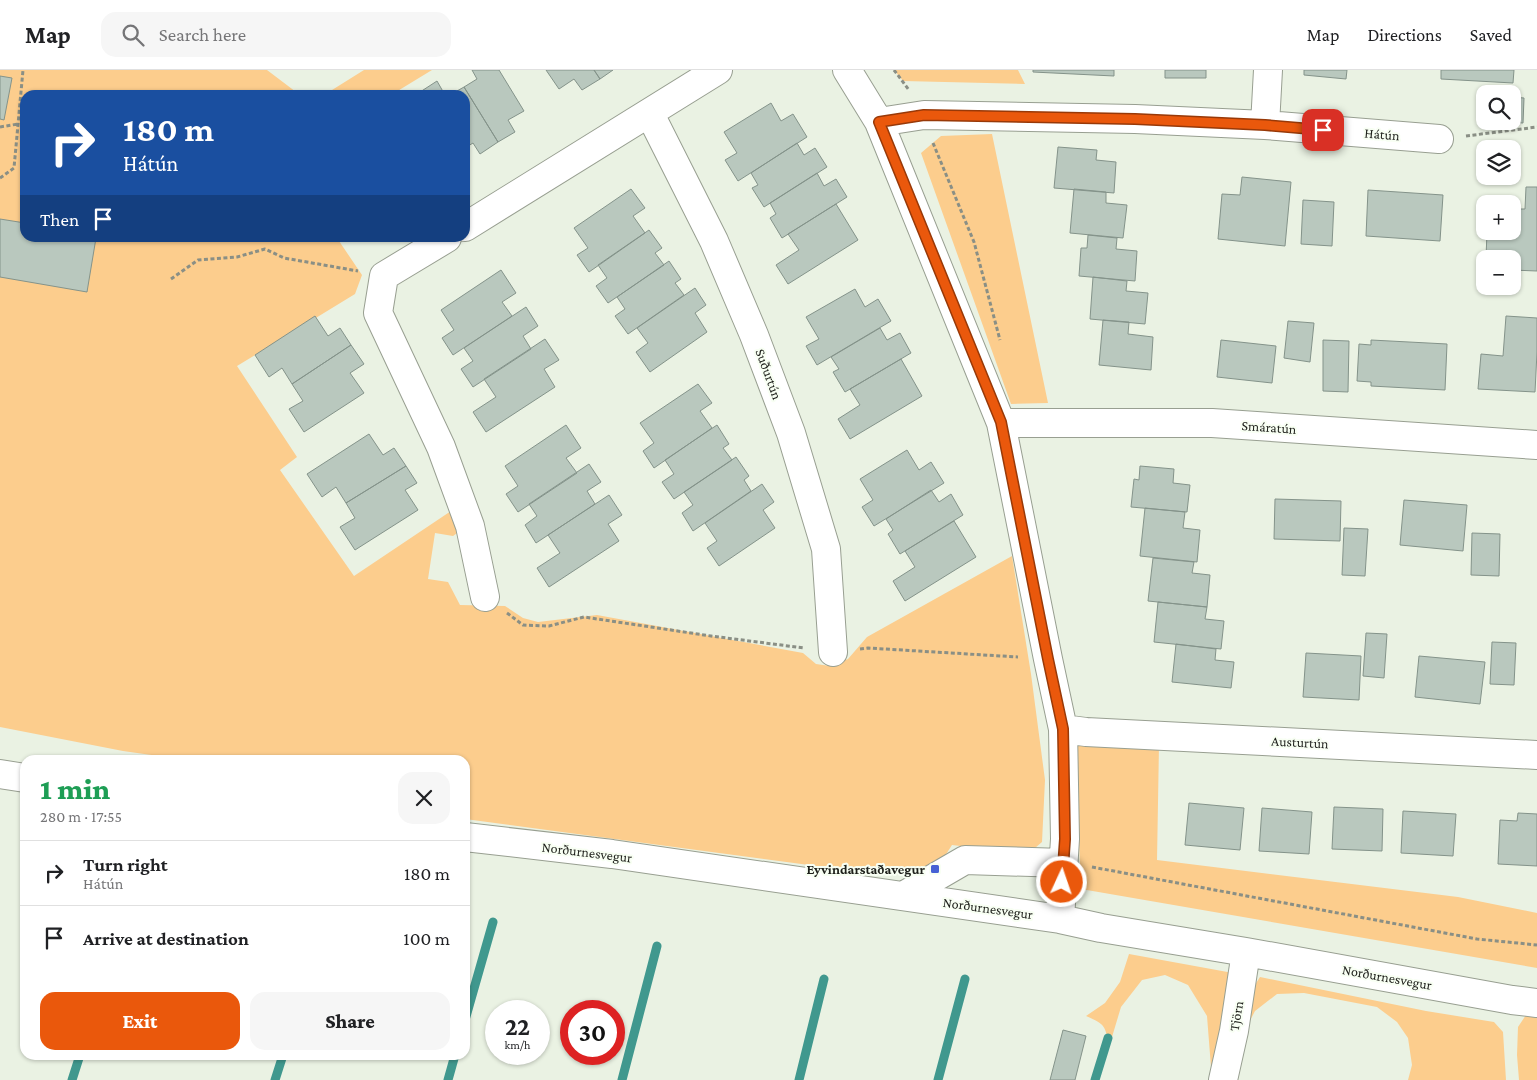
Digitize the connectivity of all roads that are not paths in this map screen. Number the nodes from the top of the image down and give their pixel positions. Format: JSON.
{"nodes":[{"id":1,"x":718,"y":70,"type":"edge"},
{"id":2,"x":848,"y":70,"type":"edge"},
{"id":3,"x":1268,"y":70,"type":"edge"},
{"id":4,"x":650,"y":114,"type":"junction"},
{"id":5,"x":879,"y":122,"type":"junction"},
{"id":6,"x":1265,"y":125,"type":"junction"},
{"id":7,"x":1438,"y":139,"type":"road end"},
{"id":8,"x":470,"y":223,"type":"edge"},
{"id":9,"x":440,"y":242,"type":"edge"},
{"id":10,"x":1001,"y":422,"type":"junction"},
{"id":11,"x":1537,"y":445,"type":"edge"},
{"id":12,"x":485,"y":596,"type":"road end"},
{"id":13,"x":833,"y":652,"type":"road end"},
{"id":14,"x":1063,"y":729,"type":"junction"},
{"id":15,"x":1537,"y":754,"type":"edge"},
{"id":16,"x":0,"y":774,"type":"edge"},
{"id":17,"x":20,"y":777,"type":"edge"},
{"id":18,"x":470,"y":838,"type":"edge"},
{"id":19,"x":1063,"y":863,"type":"junction"},
{"id":20,"x":903,"y":896,"type":"junction"},
{"id":21,"x":1060,"y":919,"type":"junction"},
{"id":22,"x":1246,"y":952,"type":"junction"},
{"id":23,"x":1537,"y":1003,"type":"edge"},
{"id":24,"x":1223,"y":1080,"type":"edge"}],
"edges":[{"from":1,"to":4,"type":"street"},
{"from":2,"to":5,"type":"street"},
{"from":3,"to":6,"type":"street"},
{"from":4,"to":8,"type":"street"},
{"from":4,"to":13,"type":"street","name":"Suðurtún"},
{"from":5,"to":6,"type":"street","name":"Hátún"},
{"from":5,"to":10,"type":"street"},
{"from":6,"to":7,"type":"street","name":"Hátún"},
{"from":9,"to":12,"type":"street"},
{"from":10,"to":11,"type":"street","name":"Smáratún"},
{"from":10,"to":14,"type":"street"},
{"from":14,"to":15,"type":"street","name":"Austurtún"},
{"from":14,"to":19,"type":"street"},
{"from":16,"to":17,"type":"street"},
{"from":18,"to":20,"type":"street","name":"Norðurnesvegur"},
{"from":19,"to":20,"type":"street"},
{"from":19,"to":21,"type":"street"},
{"from":20,"to":21,"type":"street","name":"Norðurnesvegur"},
{"from":21,"to":22,"type":"street","name":"Norðurnesvegur"},
{"from":22,"to":23,"type":"street","name":"Norðurnesvegur"},
{"from":22,"to":24,"type":"street","name":"Tjörn"}]}
